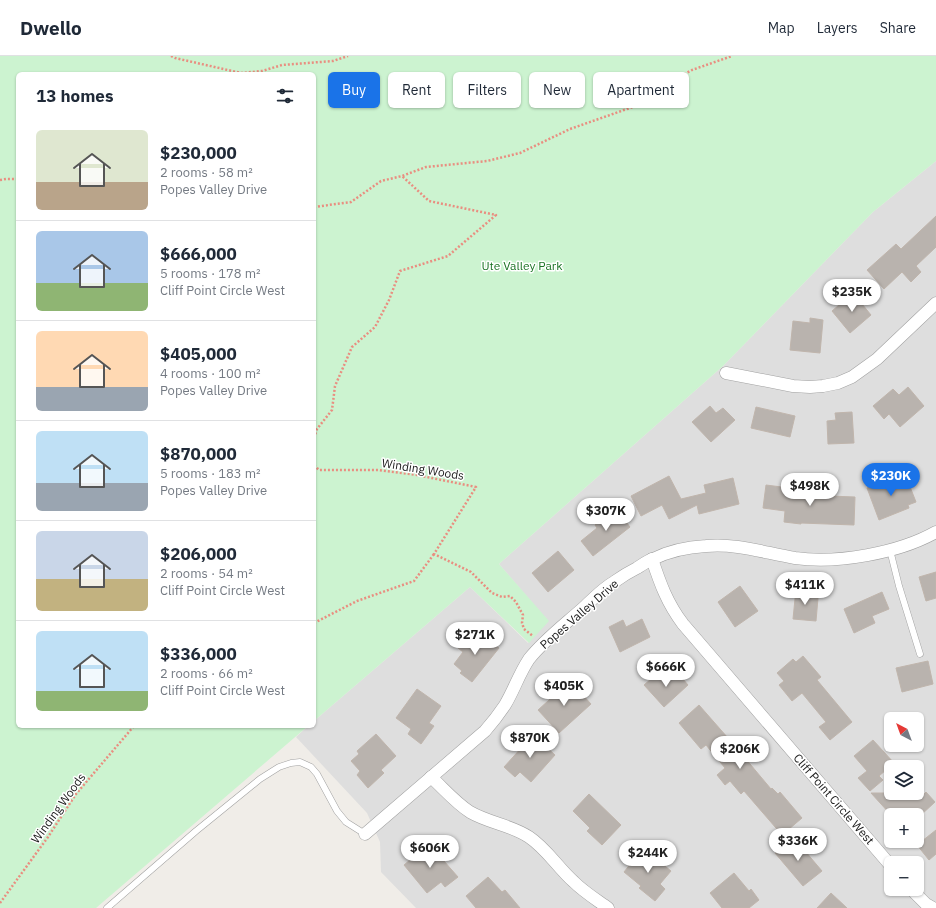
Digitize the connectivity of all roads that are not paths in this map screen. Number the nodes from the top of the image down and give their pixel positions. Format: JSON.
{"nodes":[{"id":1,"x":936,"y":303,"type":"edge"},
{"id":2,"x":726,"y":372,"type":"dead end"},
{"id":3,"x":936,"y":532,"type":"edge"},
{"id":4,"x":890,"y":550,"type":"junction"},
{"id":5,"x":652,"y":559,"type":"junction"},
{"id":6,"x":920,"y":654,"type":"dead end"},
{"id":7,"x":431,"y":777,"type":"junction"},
{"id":8,"x":365,"y":834,"type":"joint"},
{"id":9,"x":884,"y":858,"type":"edge"},
{"id":10,"x":918,"y":896,"type":"edge"},
{"id":11,"x":107,"y":908,"type":"edge"},
{"id":12,"x":608,"y":908,"type":"edge"},
{"id":13,"x":933,"y":908,"type":"edge"}],
"edges":[{"from":1,"to":2,"type":"street"},
{"from":3,"to":4,"type":"street","name":"Popes Valley Drive"},
{"from":4,"to":5,"type":"street","name":"Popes Valley Drive"},
{"from":4,"to":6,"type":"lane"},
{"from":5,"to":7,"type":"street","name":"Popes Valley Drive"},
{"from":5,"to":9,"type":"street","name":"Cliff Point Circle West"},
{"from":7,"to":8,"type":"street","name":"Popes Valley Drive"},
{"from":7,"to":12,"type":"street"},
{"from":8,"to":11,"type":"lane"},
{"from":10,"to":13,"type":"street"}]}
